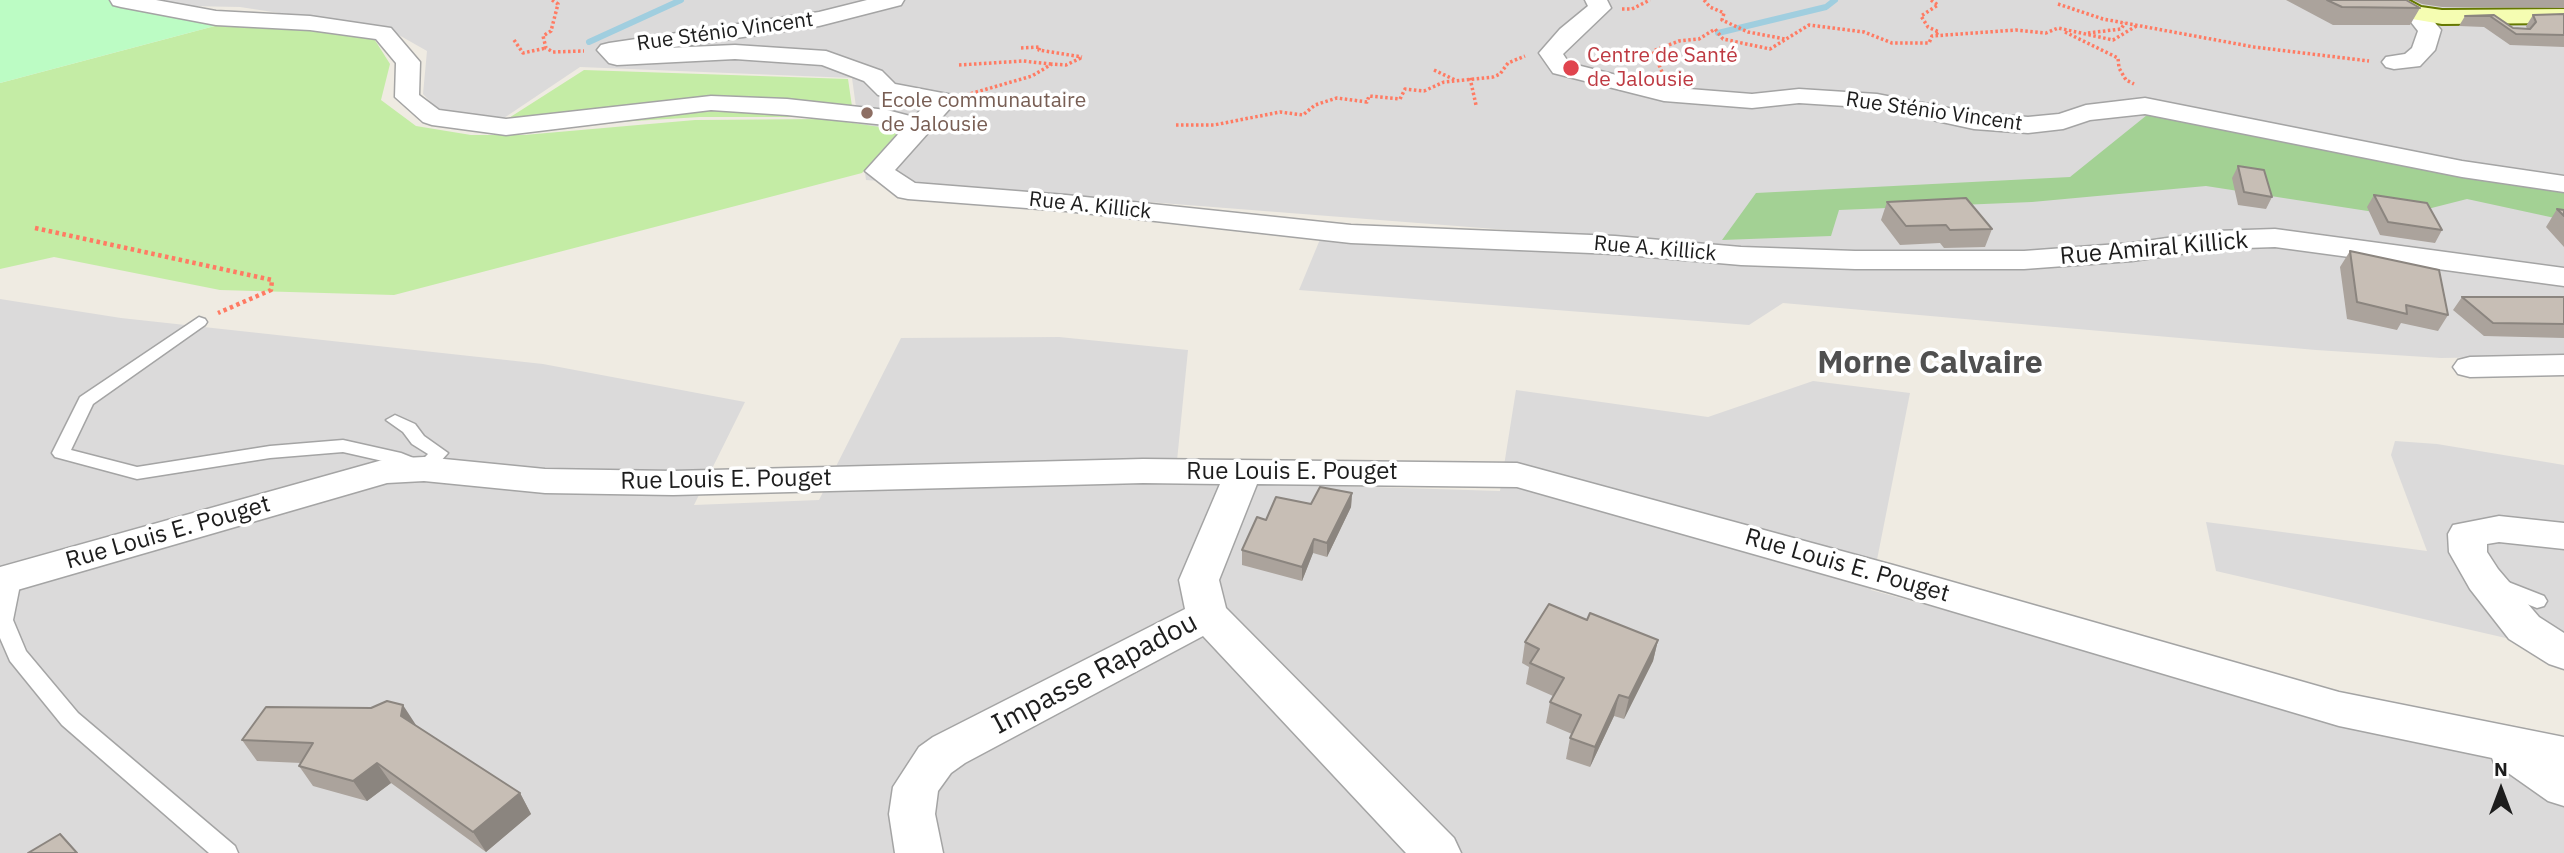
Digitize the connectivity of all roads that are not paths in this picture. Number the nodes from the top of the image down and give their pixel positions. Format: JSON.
{"nodes":[{"id":1,"x":121,"y":0,"type":"edge"},
{"id":2,"x":893,"y":0,"type":"edge"},
{"id":3,"x":1596,"y":0,"type":"edge"},
{"id":4,"x":2389,"y":0,"type":"edge"},
{"id":5,"x":2414,"y":13,"type":"junction"},
{"id":6,"x":2564,"y":16,"type":"edge"},
{"id":7,"x":2494,"y":17,"type":"junction"},
{"id":8,"x":2516,"y":32,"type":"edge"},
{"id":9,"x":2394,"y":62,"type":"road end"},
{"id":10,"x":944,"y":100,"type":"joint"},
{"id":11,"x":920,"y":127,"type":"junction"},
{"id":12,"x":2564,"y":184,"type":"edge"},
{"id":13,"x":1741,"y":256,"type":"joint"},
{"id":14,"x":2564,"y":277,"type":"edge"},
{"id":15,"x":199,"y":322,"type":"road end"},
{"id":16,"x":2564,"y":365,"type":"edge"},
{"id":17,"x":2470,"y":368,"type":"dead end"},
{"id":18,"x":395,"y":420,"type":"dead end"},
{"id":19,"x":424,"y":469,"type":"junction"},
{"id":20,"x":1244,"y":471,"type":"junction"},
{"id":21,"x":2564,"y":536,"type":"edge"},
{"id":22,"x":2484,"y":579,"type":"junction"},
{"id":23,"x":5,"y":581,"type":"edge"},
{"id":24,"x":2537,"y":601,"type":"dead end"},
{"id":25,"x":1208,"y":615,"type":"junction"},
{"id":26,"x":2564,"y":653,"type":"edge"},
{"id":27,"x":2501,"y":744,"type":"junction"},
{"id":28,"x":2564,"y":755,"type":"edge"},
{"id":29,"x":2564,"y":787,"type":"edge"},
{"id":30,"x":226,"y":853,"type":"edge"},
{"id":31,"x":919,"y":853,"type":"edge"},
{"id":32,"x":1437,"y":853,"type":"edge"}],
"edges":[{"from":1,"to":11,"type":"street"},
{"from":2,"to":10,"type":"street","name":"Rue Sténio Vincent"},
{"from":3,"to":12,"type":"street","name":"Rue Sténio Vincent"},
{"from":4,"to":5,"type":"main road"},
{"from":5,"to":7,"type":"main road"},
{"from":5,"to":9,"type":"street"},
{"from":6,"to":7,"type":"main road"},
{"from":7,"to":8,"type":"street"},
{"from":10,"to":11,"type":"street","name":"Rue A. Killick"},
{"from":11,"to":13,"type":"street","name":"Rue A. Killick"},
{"from":13,"to":14,"type":"street","name":"Rue Amiral Killick"},
{"from":15,"to":19,"type":"lane"},
{"from":16,"to":17,"type":"street"},
{"from":18,"to":19,"type":"lane"},
{"from":19,"to":20,"type":"street","name":"Rue Louis E. Pouget"},
{"from":19,"to":23,"type":"street","name":"Rue Louis E. Pouget"},
{"from":20,"to":25,"type":"street","name":"Impasse Rapadou"},
{"from":20,"to":27,"type":"street","name":"Rue Louis E. Pouget"},
{"from":21,"to":22,"type":"street"},
{"from":22,"to":24,"type":"lane"},
{"from":22,"to":26,"type":"street"},
{"from":23,"to":30,"type":"lane"},
{"from":25,"to":31,"type":"street","name":"Impasse Rapadou"},
{"from":25,"to":32,"type":"street"},
{"from":27,"to":28,"type":"street","name":"Rue Louis E. Pouget"},
{"from":27,"to":29,"type":"street"}]}
